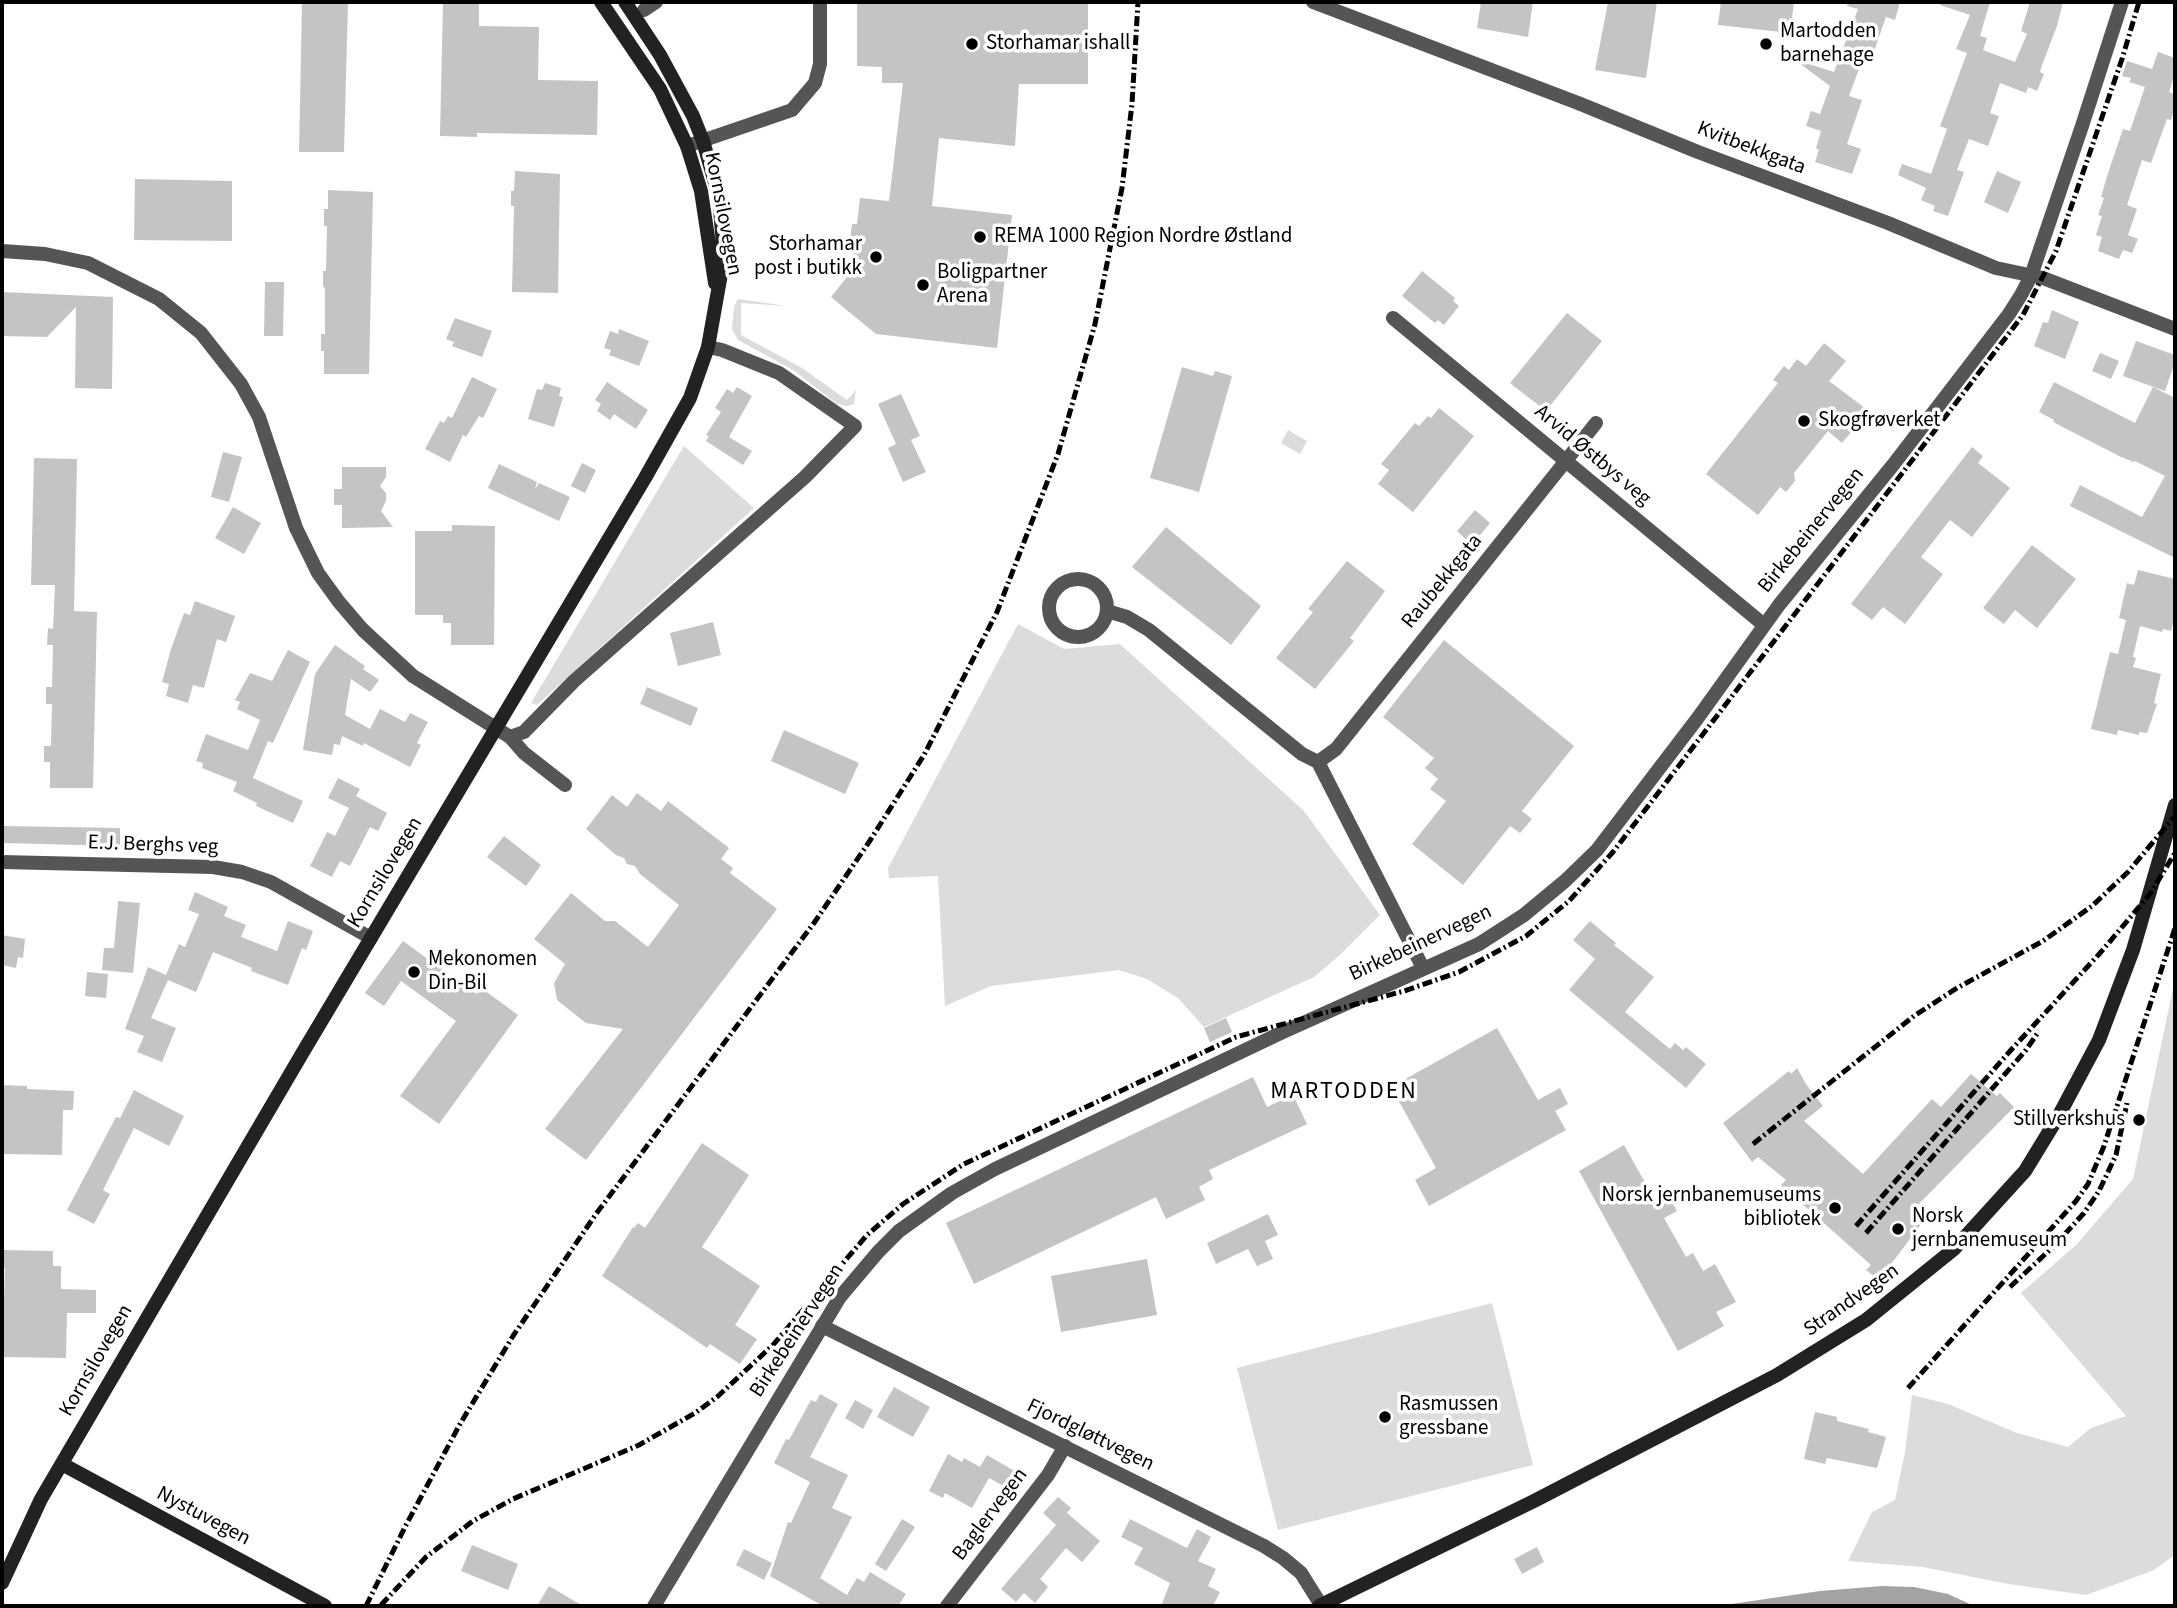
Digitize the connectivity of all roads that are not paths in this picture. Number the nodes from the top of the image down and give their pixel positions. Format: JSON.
{"nodes":[{"id":1,"x":601,"y":2,"type":"edge"},
{"id":2,"x":625,"y":2,"type":"edge"},
{"id":3,"x":820,"y":2,"type":"edge"},
{"id":4,"x":1313,"y":2,"type":"edge"},
{"id":5,"x":2122,"y":2,"type":"edge"},
{"id":6,"x":703,"y":141,"type":"junction"},
{"id":7,"x":687,"y":146,"type":"junction"},
{"id":8,"x":2,"y":251,"type":"edge"},
{"id":9,"x":2031,"y":276,"type":"junction"},
{"id":10,"x":716,"y":291,"type":"junction"},
{"id":11,"x":1393,"y":318,"type":"dead end"},
{"id":12,"x":2175,"y":329,"type":"edge"},
{"id":13,"x":708,"y":347,"type":"junction"},
{"id":14,"x":1596,"y":423,"type":"dead end"},
{"id":15,"x":1567,"y":461,"type":"junction"},
{"id":16,"x":1107,"y":611,"type":"junction"},
{"id":17,"x":1764,"y":625,"type":"junction"},
{"id":18,"x":495,"y":730,"type":"junction"},
{"id":19,"x":510,"y":737,"type":"junction"},
{"id":20,"x":1318,"y":762,"type":"junction"},
{"id":21,"x":565,"y":785,"type":"dead end"},
{"id":22,"x":2175,"y":805,"type":"edge"},
{"id":23,"x":2,"y":862,"type":"edge"},
{"id":24,"x":371,"y":938,"type":"junction"},
{"id":25,"x":1423,"y":968,"type":"junction"},
{"id":26,"x":822,"y":1326,"type":"junction"},
{"id":27,"x":1065,"y":1446,"type":"junction"},
{"id":28,"x":62,"y":1464,"type":"junction"},
{"id":29,"x":2,"y":1583,"type":"edge"},
{"id":30,"x":325,"y":1606,"type":"edge"},
{"id":31,"x":654,"y":1606,"type":"edge"},
{"id":32,"x":947,"y":1606,"type":"edge"},
{"id":33,"x":1320,"y":1606,"type":"edge"}],
"edges":[{"from":1,"to":7,"type":"main road","name":"Kornsilovegen"},
{"from":2,"to":6,"type":"main road","name":"Kornsilovegen"},
{"from":3,"to":6,"type":"street","name":"Kornsilovegen"},
{"from":4,"to":9,"type":"street","name":"Kvitbekkgata"},
{"from":5,"to":9,"type":"street","name":"Birkebeinervegen"},
{"from":6,"to":7,"type":"street","name":"Kornsilovegen"},
{"from":6,"to":10,"type":"main road","name":"Kornsilovegen"},
{"from":7,"to":10,"type":"main road","name":"Kornsilovegen"},
{"from":8,"to":18,"type":"street"},
{"from":9,"to":12,"type":"street","name":"Kvitbekkgata"},
{"from":9,"to":17,"type":"street","name":"Birkebeinervegen"},
{"from":10,"to":13,"type":"main road","name":"Kornsilovegen"},
{"from":11,"to":15,"type":"street","name":"Arvid Østbys veg"},
{"from":13,"to":18,"type":"main road","name":"Kornsilovegen"},
{"from":13,"to":19,"type":"street"},
{"from":14,"to":15,"type":"street","name":"Raubekkgata"},
{"from":15,"to":17,"type":"street","name":"Arvid Østbys veg"},
{"from":15,"to":20,"type":"street","name":"Raubekkgata"},
{"from":16,"to":16,"type":"street"},
{"from":16,"to":20,"type":"street"},
{"from":17,"to":25,"type":"street","name":"Birkebeinervegen"},
{"from":18,"to":19,"type":"street"},
{"from":18,"to":24,"type":"main road","name":"Kornsilovegen"},
{"from":19,"to":21,"type":"street"},
{"from":20,"to":25,"type":"street"},
{"from":22,"to":33,"type":"main road","name":"Strandvegen"},
{"from":23,"to":24,"type":"street","name":"E.J. Berghs veg"},
{"from":24,"to":28,"type":"main road","name":"Kornsilovegen"},
{"from":25,"to":26,"type":"street","name":"Birkebeinervegen"},
{"from":26,"to":27,"type":"street","name":"Fjordgløttvegen"},
{"from":26,"to":31,"type":"street","name":"Birkebeinervegen"},
{"from":27,"to":32,"type":"street","name":"Baglervegen"},
{"from":27,"to":33,"type":"street","name":"Fjordgløttvegen"},
{"from":28,"to":29,"type":"main road","name":"Kornsilovegen"},
{"from":28,"to":30,"type":"main road","name":"Nystuvegen"}]}
